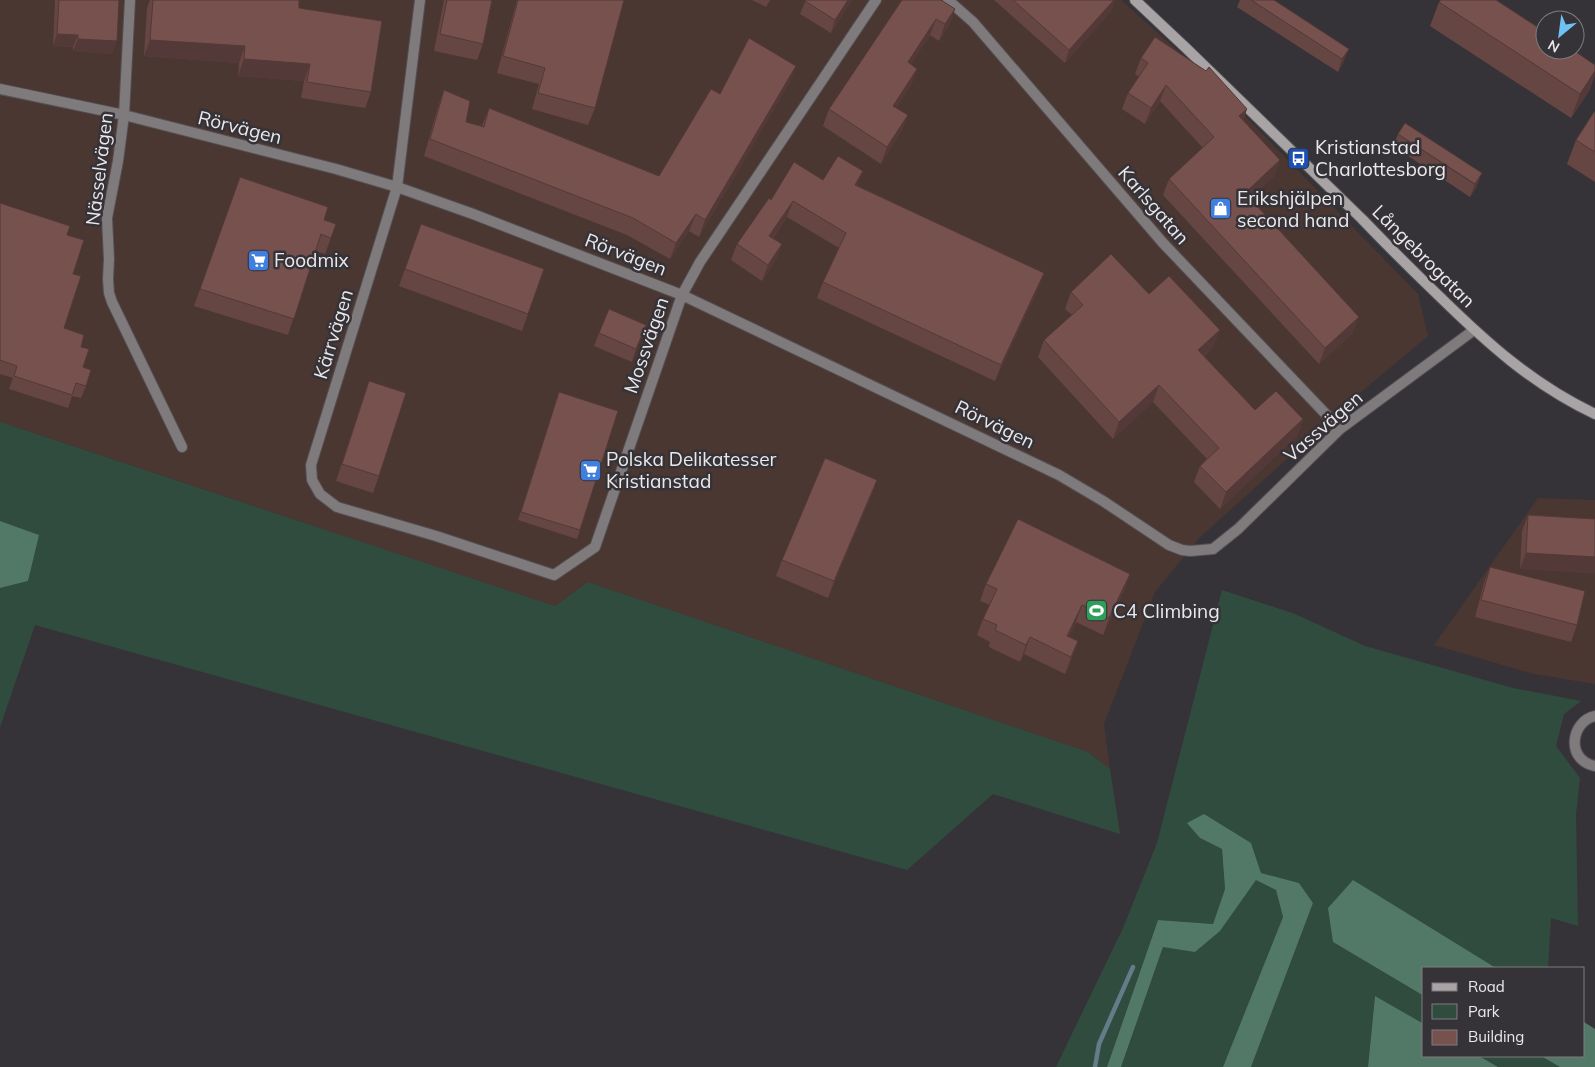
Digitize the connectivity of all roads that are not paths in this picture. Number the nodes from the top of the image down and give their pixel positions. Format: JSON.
{"nodes":[{"id":1,"x":130,"y":0,"type":"edge"},
{"id":2,"x":420,"y":0,"type":"edge"},
{"id":3,"x":876,"y":0,"type":"edge"},
{"id":4,"x":948,"y":0,"type":"edge"},
{"id":5,"x":1135,"y":0,"type":"edge"},
{"id":6,"x":0,"y":89,"type":"edge"},
{"id":7,"x":124,"y":115,"type":"junction"},
{"id":8,"x":397,"y":187,"type":"junction"},
{"id":9,"x":682,"y":295,"type":"junction"},
{"id":10,"x":1474,"y":330,"type":"junction"},
{"id":11,"x":1595,"y":414,"type":"edge"},
{"id":12,"x":1340,"y":429,"type":"junction"},
{"id":13,"x":182,"y":447,"type":"dead end"},
{"id":14,"x":436,"y":536,"type":"joint"},
{"id":15,"x":1200,"y":551,"type":"joint"},
{"id":16,"x":1595,"y":716,"type":"edge"},
{"id":17,"x":1595,"y":766,"type":"edge"}],
"edges":[{"from":1,"to":7,"type":"street","name":"Nässelvägen"},
{"from":2,"to":8,"type":"street","name":"Kärrvägen"},
{"from":3,"to":9,"type":"street","name":"Mossvägen"},
{"from":4,"to":12,"type":"street","name":"Karlsgatan"},
{"from":5,"to":10,"type":"main road","name":"Långebrogatan"},
{"from":6,"to":7,"type":"street","name":"Rörvägen"},
{"from":7,"to":8,"type":"street","name":"Rörvägen"},
{"from":7,"to":13,"type":"street","name":"Nässelvägen"},
{"from":8,"to":9,"type":"street","name":"Rörvägen"},
{"from":8,"to":14,"type":"street","name":"Kärrvägen"},
{"from":9,"to":14,"type":"street","name":"Mossvägen"},
{"from":9,"to":15,"type":"street","name":"Rörvägen"},
{"from":10,"to":11,"type":"main road","name":"Långebrogatan"},
{"from":10,"to":12,"type":"street","name":"Vassvägen"},
{"from":12,"to":15,"type":"street","name":"Vassvägen"},
{"from":16,"to":17,"type":"street"}]}
